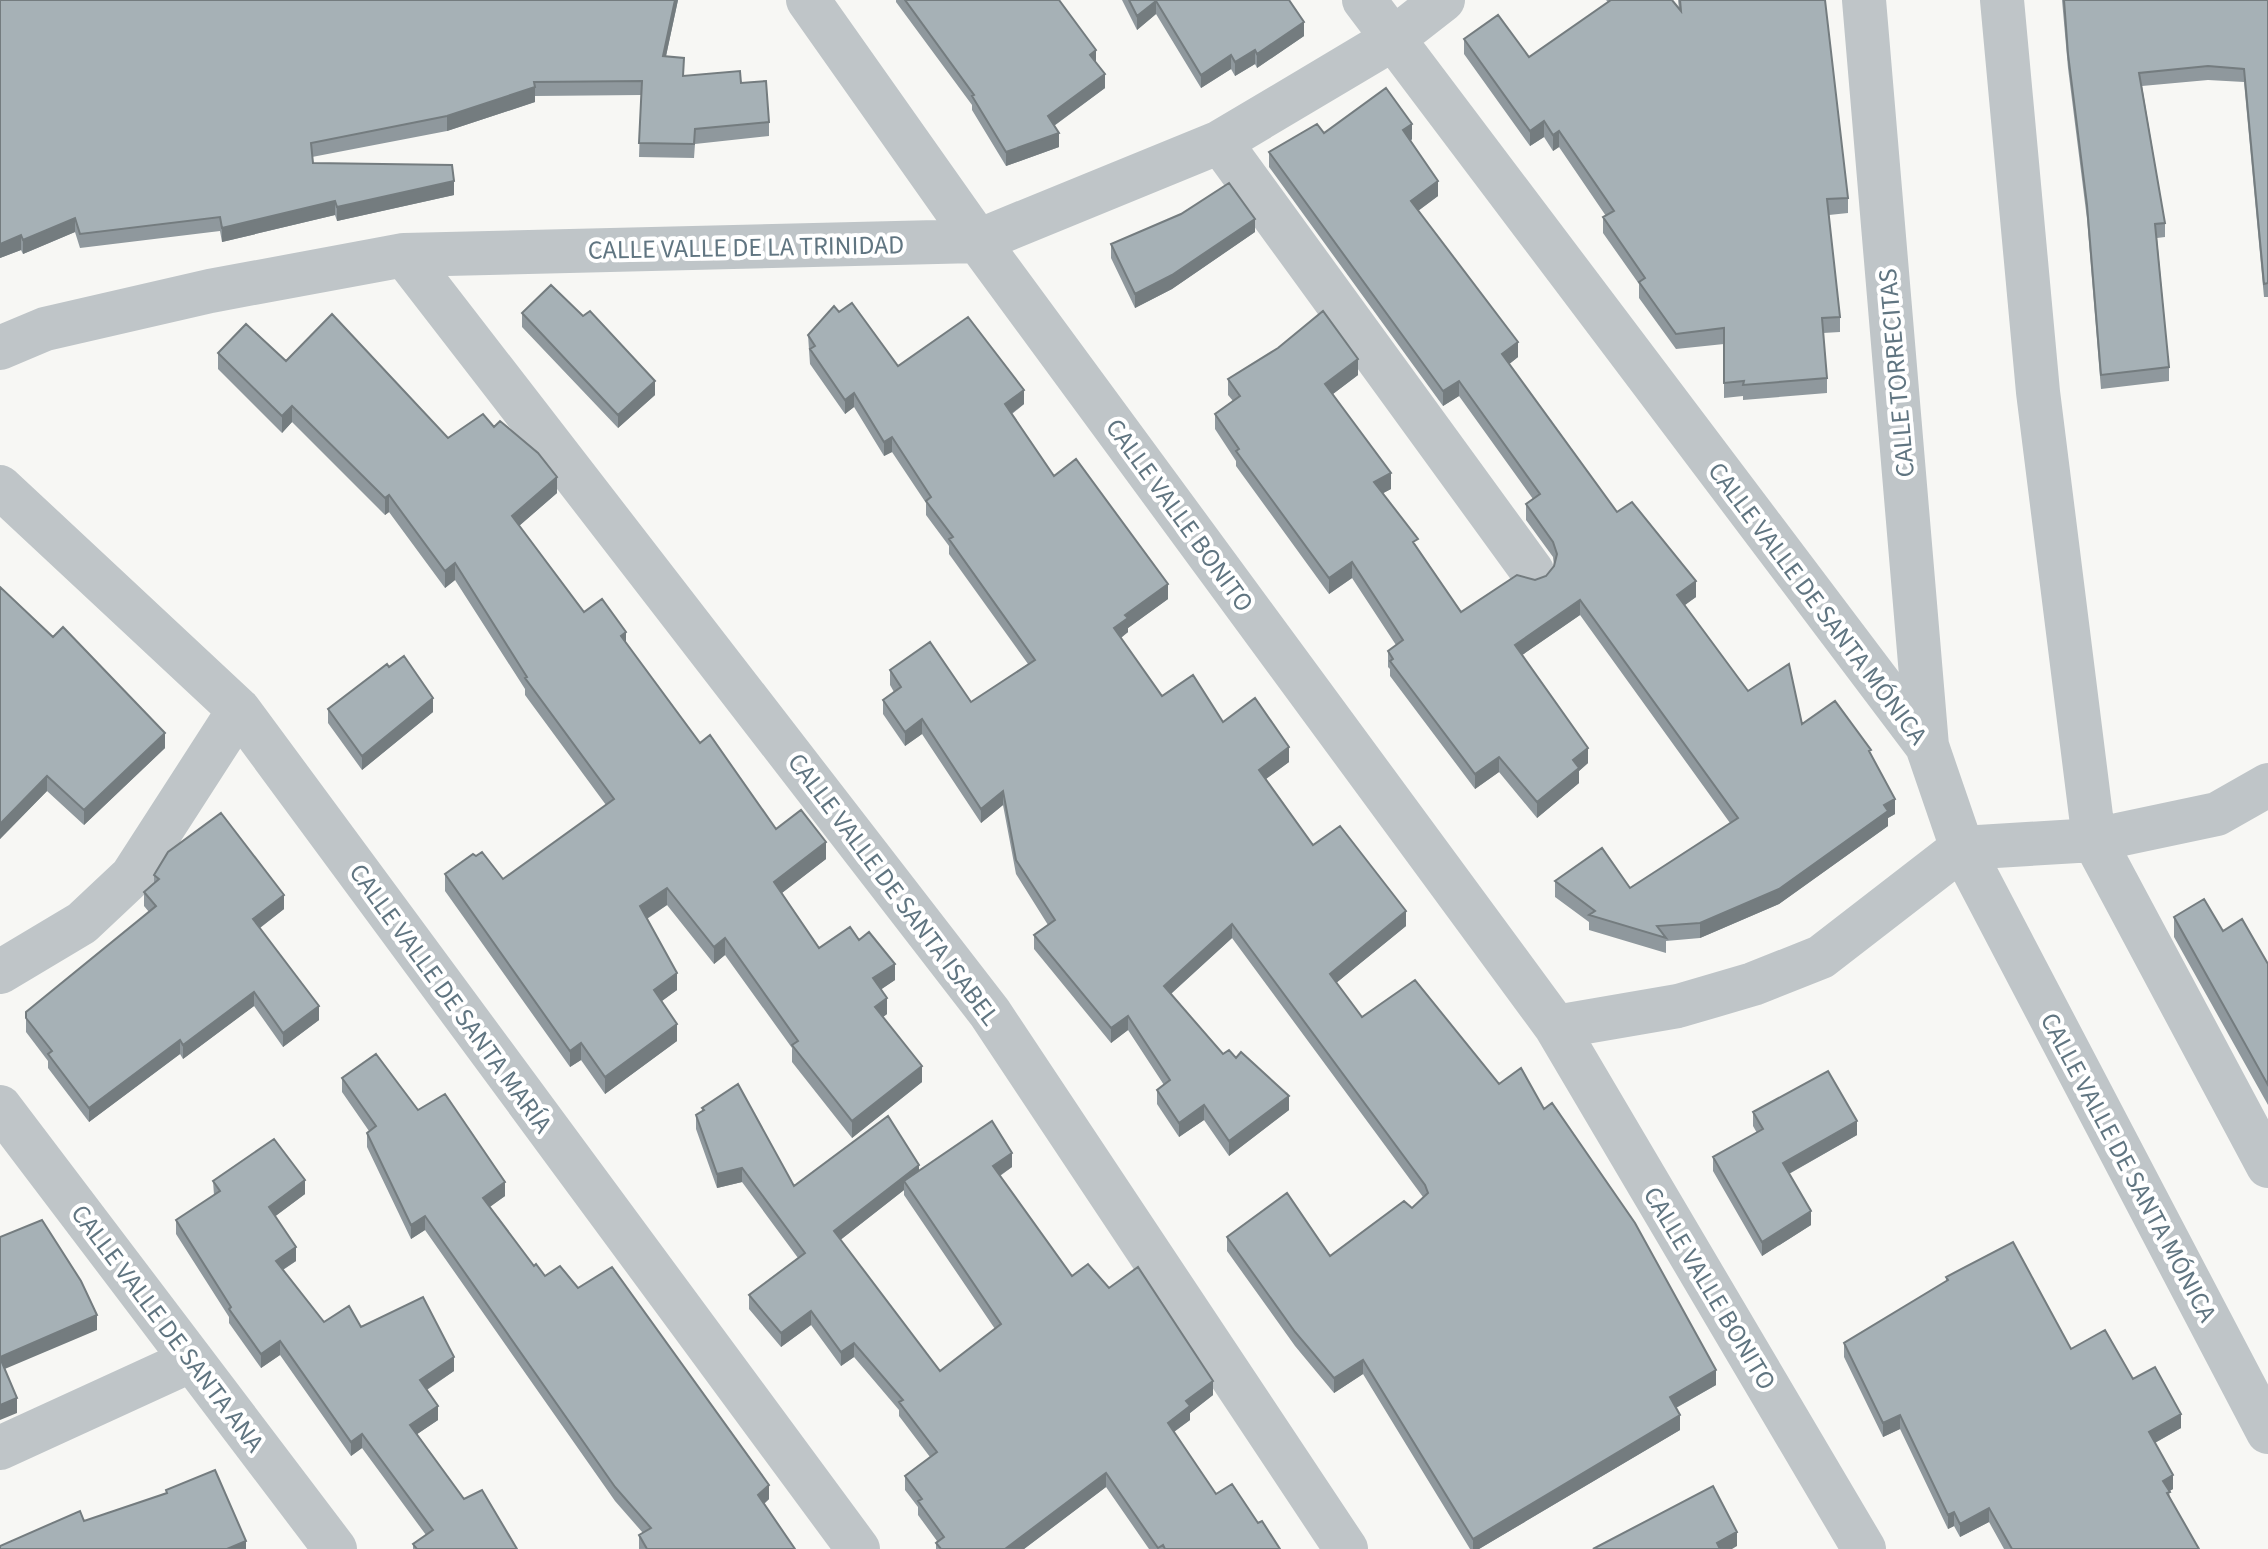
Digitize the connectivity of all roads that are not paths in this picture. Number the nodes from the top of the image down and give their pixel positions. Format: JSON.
{"nodes":[{"id":1,"x":808,"y":0,"type":"edge"},
{"id":2,"x":1364,"y":0,"type":"edge"},
{"id":3,"x":1443,"y":0,"type":"edge"},
{"id":4,"x":1864,"y":0,"type":"edge"},
{"id":5,"x":2002,"y":0,"type":"edge"},
{"id":6,"x":1393,"y":39,"type":"junction"},
{"id":7,"x":1220,"y":142,"type":"junction"},
{"id":8,"x":978,"y":241,"type":"junction"},
{"id":9,"x":404,"y":255,"type":"junction"},
{"id":10,"x":0,"y":348,"type":"edge"},
{"id":11,"x":0,"y":487,"type":"edge"},
{"id":12,"x":1532,"y":571,"type":"dead end"},
{"id":13,"x":239,"y":710,"type":"junction"},
{"id":14,"x":1927,"y":746,"type":"junction"},
{"id":15,"x":2268,"y":785,"type":"edge"},
{"id":16,"x":2094,"y":840,"type":"junction"},
{"id":17,"x":1962,"y":848,"type":"junction"},
{"id":18,"x":0,"y":972,"type":"edge"},
{"id":19,"x":1556,"y":1027,"type":"junction"},
{"id":20,"x":0,"y":1107,"type":"edge"},
{"id":21,"x":2268,"y":1166,"type":"edge"},
{"id":22,"x":192,"y":1360,"type":"junction"},
{"id":23,"x":2268,"y":1432,"type":"edge"},
{"id":24,"x":0,"y":1448,"type":"edge"},
{"id":25,"x":335,"y":1549,"type":"edge"},
{"id":26,"x":858,"y":1549,"type":"edge"},
{"id":27,"x":1346,"y":1549,"type":"edge"},
{"id":28,"x":1864,"y":1549,"type":"edge"}],
"edges":[{"from":1,"to":8,"type":"street","name":"CALLE VALLE BONITO"},
{"from":2,"to":6,"type":"street","name":"CALLE VALLE DE SANTA MÓNICA"},
{"from":3,"to":6,"type":"street","name":"CALLE VALLE DE LA TRINIDAD"},
{"from":4,"to":14,"type":"street","name":"CALLE TORRECITAS"},
{"from":5,"to":16,"type":"street"},
{"from":6,"to":7,"type":"street","name":"CALLE VALLE DE LA TRINIDAD"},
{"from":6,"to":14,"type":"street","name":"CALLE VALLE DE SANTA MÓNICA"},
{"from":7,"to":8,"type":"street","name":"CALLE VALLE DE LA TRINIDAD"},
{"from":7,"to":12,"type":"street"},
{"from":8,"to":9,"type":"street","name":"CALLE VALLE DE LA TRINIDAD"},
{"from":8,"to":19,"type":"street","name":"CALLE VALLE BONITO"},
{"from":9,"to":10,"type":"street","name":"CALLE VALLE DE LA TRINIDAD"},
{"from":9,"to":27,"type":"street","name":"CALLE VALLE DE SANTA ISABEL"},
{"from":11,"to":13,"type":"street","name":"CALLE VALLE DE SANTA MARÍA"},
{"from":13,"to":18,"type":"street"},
{"from":13,"to":26,"type":"street","name":"CALLE VALLE DE SANTA MARÍA"},
{"from":14,"to":17,"type":"street","name":"CALLE VALLE DE SANTA MÓNICA"},
{"from":15,"to":16,"type":"street"},
{"from":16,"to":17,"type":"street"},
{"from":16,"to":21,"type":"street"},
{"from":17,"to":19,"type":"street"},
{"from":17,"to":23,"type":"street","name":"CALLE VALLE DE SANTA MÓNICA"},
{"from":19,"to":28,"type":"street","name":"CALLE VALLE BONITO"},
{"from":20,"to":22,"type":"street","name":"CALLE VALLE DE SANTA ANA"},
{"from":22,"to":24,"type":"street"},
{"from":22,"to":25,"type":"street","name":"CALLE VALLE DE SANTA ANA"}]}
